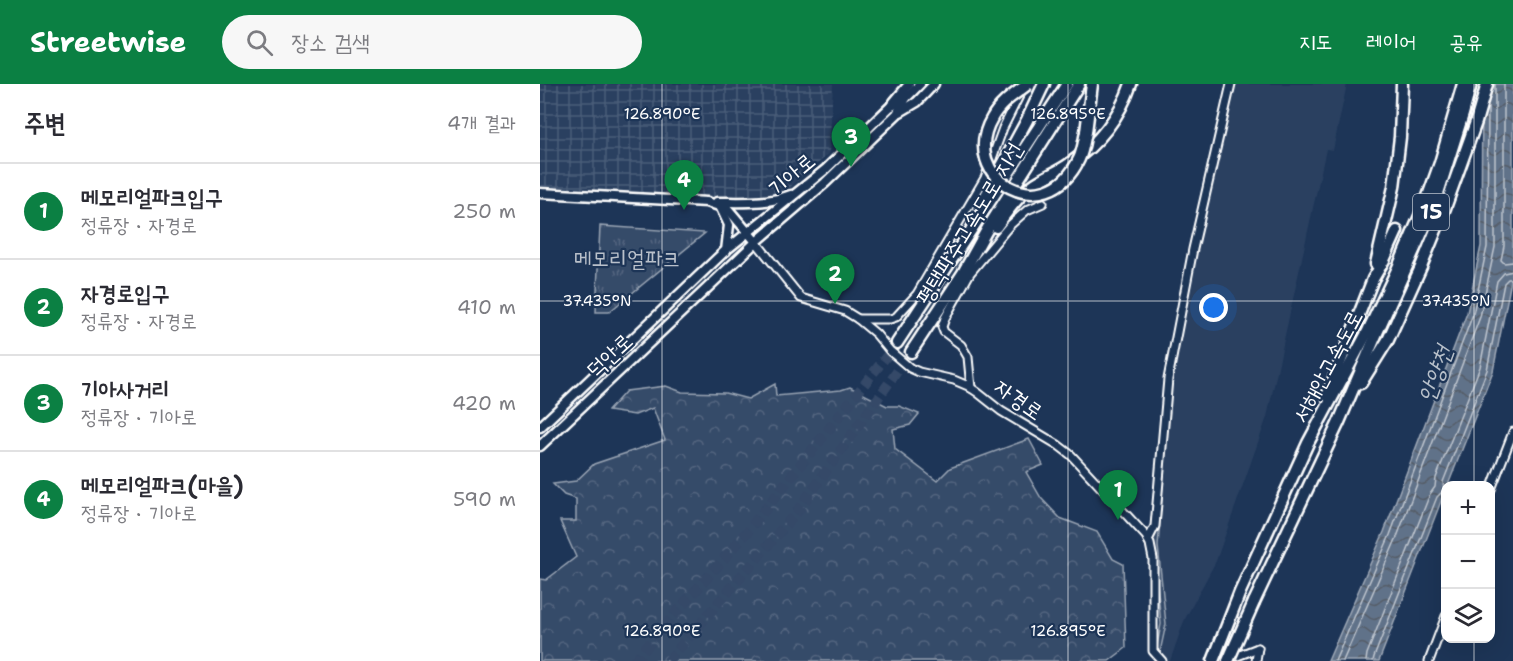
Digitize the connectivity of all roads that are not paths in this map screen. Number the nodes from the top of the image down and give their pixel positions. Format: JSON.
{"nodes":[{"id":1,"x":909,"y":84,"type":"edge"},
{"id":2,"x":920,"y":84,"type":"edge"},
{"id":3,"x":934,"y":84,"type":"edge"},
{"id":4,"x":1027,"y":84,"type":"edge"},
{"id":5,"x":1044,"y":84,"type":"edge"},
{"id":6,"x":1067,"y":84,"type":"edge"},
{"id":7,"x":1079,"y":84,"type":"edge"},
{"id":8,"x":1092,"y":84,"type":"edge"},
{"id":9,"x":1130,"y":84,"type":"edge"},
{"id":10,"x":1231,"y":84,"type":"edge"},
{"id":11,"x":1402,"y":84,"type":"edge"},
{"id":12,"x":1463,"y":84,"type":"edge"},
{"id":13,"x":1471,"y":84,"type":"edge"},
{"id":14,"x":1487,"y":84,"type":"edge"},
{"id":15,"x":1055,"y":88,"type":"edge"},
{"id":16,"x":906,"y":98,"type":"junction"},
{"id":17,"x":890,"y":107,"type":"junction"},
{"id":18,"x":897,"y":114,"type":"junction"},
{"id":19,"x":1030,"y":141,"type":"junction"},
{"id":20,"x":799,"y":191,"type":"junction"},
{"id":21,"x":540,"y":193,"type":"edge"},
{"id":22,"x":707,"y":202,"type":"junction"},
{"id":23,"x":1021,"y":203,"type":"dead end"},
{"id":24,"x":1043,"y":203,"type":"dead end"},
{"id":25,"x":720,"y":206,"type":"junction"},
{"id":26,"x":1027,"y":210,"type":"junction"},
{"id":27,"x":1396,"y":231,"type":"dead end"},
{"id":28,"x":748,"y":233,"type":"junction"},
{"id":29,"x":756,"y":242,"type":"junction"},
{"id":30,"x":726,"y":251,"type":"junction"},
{"id":31,"x":950,"y":264,"type":"junction"},
{"id":32,"x":963,"y":273,"type":"junction"},
{"id":33,"x":1373,"y":279,"type":"junction"},
{"id":34,"x":858,"y":319,"type":"junction"},
{"id":35,"x":1372,"y":333,"type":"junction"},
{"id":36,"x":897,"y":343,"type":"tunnel mouth"},
{"id":37,"x":911,"y":352,"type":"tunnel mouth"},
{"id":38,"x":971,"y":388,"type":"junction"},
{"id":39,"x":1339,"y":422,"type":"junction"},
{"id":40,"x":540,"y":427,"type":"edge"},
{"id":41,"x":1513,"y":432,"type":"edge"},
{"id":42,"x":1308,"y":443,"type":"junction"},
{"id":43,"x":540,"y":446,"type":"edge"},
{"id":44,"x":1495,"y":481,"type":"edge"},
{"id":45,"x":1148,"y":540,"type":"junction"},
{"id":46,"x":1441,"y":629,"type":"edge"},
{"id":47,"x":1162,"y":661,"type":"edge"},
{"id":48,"x":1212,"y":661,"type":"edge"},
{"id":49,"x":1226,"y":661,"type":"edge"},
{"id":50,"x":1256,"y":661,"type":"edge"},
{"id":51,"x":1429,"y":661,"type":"edge"}],
"edges":[{"from":1,"to":17,"type":"main road"},
{"from":2,"to":16,"type":"main road"},
{"from":3,"to":18,"type":"main road"},
{"from":4,"to":8,"type":"highway","bridge":true},
{"from":4,"to":34,"type":"street"},
{"from":5,"to":31,"type":"highway"},
{"from":6,"to":19,"type":"highway","name":"평택파주고속도로 지선"},
{"from":7,"to":32,"type":"highway","name":"평택파주고속도로 지선"},
{"from":9,"to":32,"type":"highway"},
{"from":10,"to":45,"type":"street"},
{"from":11,"to":33,"type":"highway"},
{"from":12,"to":35,"type":"highway","name":"서해안고속도로","number":"15"},
{"from":13,"to":35,"type":"highway","name":"서해안고속도로","number":"15"},
{"from":14,"to":39,"type":"highway"},
{"from":15,"to":19,"type":"highway"},
{"from":16,"to":17,"type":"main road","name":"기아로"},
{"from":16,"to":18,"type":"main road","name":"기아로"},
{"from":17,"to":20,"type":"main road","name":"기아로"},
{"from":18,"to":29,"type":"main road","name":"기아로"},
{"from":19,"to":31,"type":"highway","name":"평택파주고속도로 지선"},
{"from":20,"to":22,"type":"main road"},
{"from":20,"to":28,"type":"main road","name":"기아로"},
{"from":21,"to":22,"type":"main road"},
{"from":22,"to":25,"type":"main road"},
{"from":23,"to":26,"type":"street"},
{"from":24,"to":26,"type":"street"},
{"from":25,"to":28,"type":"main road"},
{"from":25,"to":30,"type":"main road"},
{"from":26,"to":38,"type":"street"},
{"from":27,"to":33,"type":"highway"},
{"from":28,"to":29,"type":"main road"},
{"from":28,"to":30,"type":"main road","name":"덕안로"},
{"from":29,"to":34,"type":"street","name":"자경로"},
{"from":29,"to":43,"type":"main road","name":"덕안로"},
{"from":30,"to":40,"type":"main road","name":"덕안로"},
{"from":31,"to":36,"type":"highway","name":"평택파주고속도로 지선"},
{"from":32,"to":37,"type":"highway","name":"평택파주고속도로 지선"},
{"from":33,"to":42,"type":"highway"},
{"from":34,"to":38,"type":"street","name":"자경로"},
{"from":35,"to":39,"type":"highway","name":"서해안고속도로","number":"15"},
{"from":35,"to":42,"type":"highway","name":"서해안고속도로","number":"15"},
{"from":38,"to":45,"type":"street","name":"자경로"},
{"from":39,"to":49,"type":"highway","name":"서해안고속도로","number":"15","bridge":true},
{"from":41,"to":44,"type":"street"},
{"from":42,"to":48,"type":"highway","name":"서해안고속도로","number":"15"},
{"from":45,"to":47,"type":"street"},
{"from":46,"to":51,"type":"street"},
{"from":49,"to":50,"type":"street"}]}
